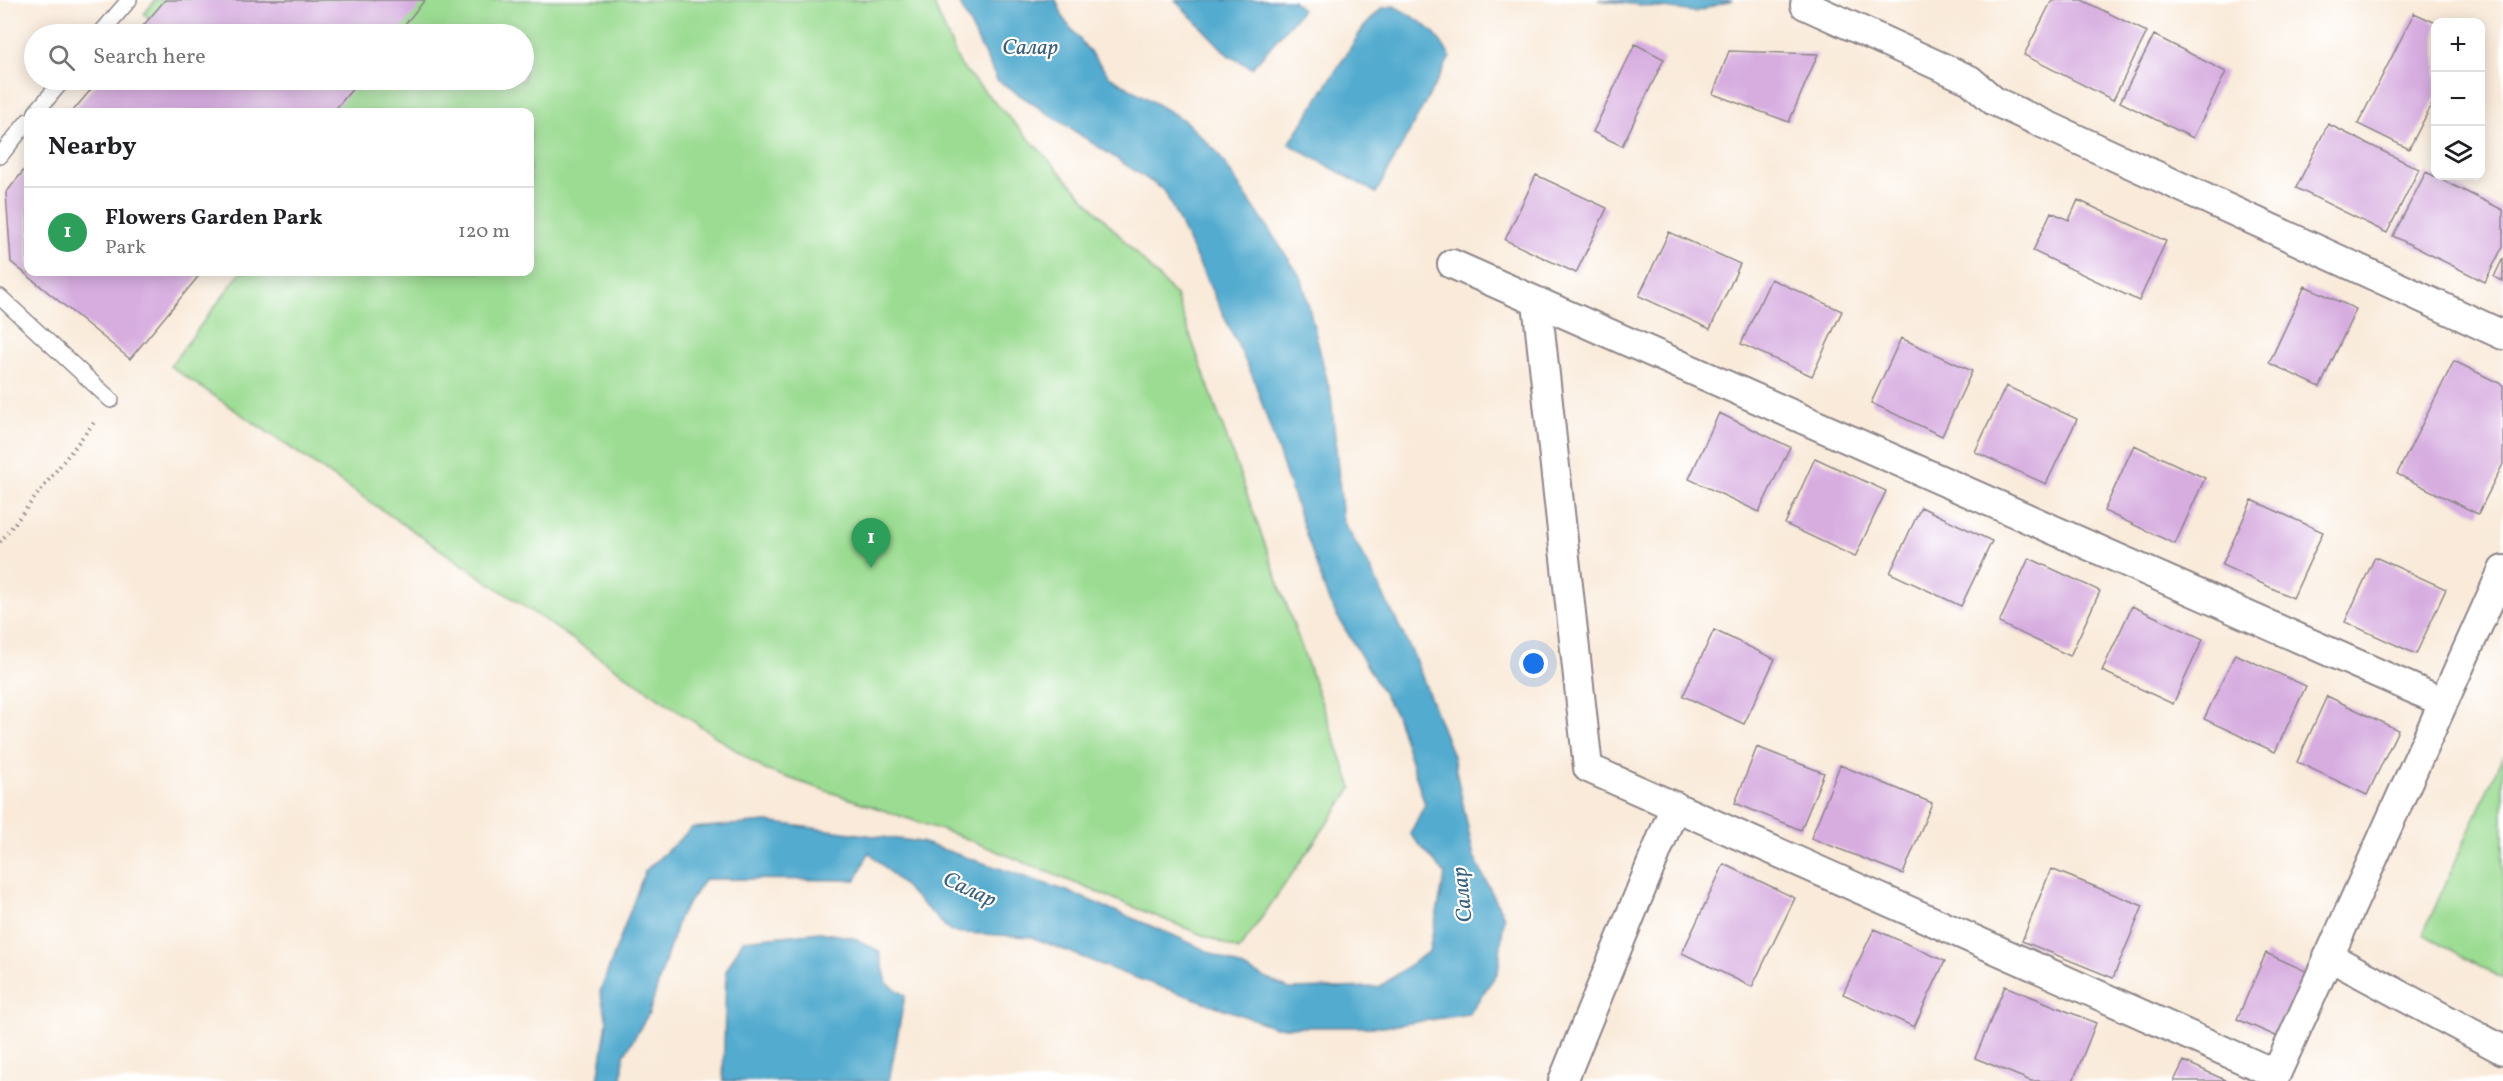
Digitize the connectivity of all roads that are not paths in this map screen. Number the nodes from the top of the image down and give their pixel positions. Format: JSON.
{"nodes":[{"id":1,"x":129,"y":0,"type":"edge"},
{"id":2,"x":1805,"y":5,"type":"dead end"},
{"id":3,"x":109,"y":24,"type":"edge"},
{"id":4,"x":55,"y":90,"type":"edge"},
{"id":5,"x":39,"y":108,"type":"edge"},
{"id":6,"x":24,"y":126,"type":"edge"},
{"id":7,"x":0,"y":156,"type":"edge"},
{"id":8,"x":1452,"y":264,"type":"dead end"},
{"id":9,"x":0,"y":297,"type":"edge"},
{"id":10,"x":1537,"y":302,"type":"junction"},
{"id":11,"x":2503,"y":335,"type":"edge"},
{"id":12,"x":111,"y":400,"type":"road end"},
{"id":13,"x":2503,"y":570,"type":"edge"},
{"id":14,"x":2443,"y":702,"type":"junction"},
{"id":15,"x":1675,"y":806,"type":"junction"},
{"id":16,"x":2328,"y":956,"type":"junction"},
{"id":17,"x":2503,"y":1050,"type":"edge"},
{"id":18,"x":2274,"y":1077,"type":"edge"},
{"id":19,"x":1563,"y":1081,"type":"edge"}],
"edges":[{"from":1,"to":3,"type":"lane"},
{"from":2,"to":11,"type":"street"},
{"from":4,"to":5,"type":"lane"},
{"from":6,"to":7,"type":"lane"},
{"from":8,"to":10,"type":"street"},
{"from":9,"to":12,"type":"lane"},
{"from":10,"to":14,"type":"street"},
{"from":10,"to":15,"type":"street"},
{"from":13,"to":14,"type":"street"},
{"from":14,"to":16,"type":"street"},
{"from":15,"to":18,"type":"street"},
{"from":15,"to":19,"type":"street"},
{"from":16,"to":17,"type":"street"},
{"from":16,"to":18,"type":"street"}]}
